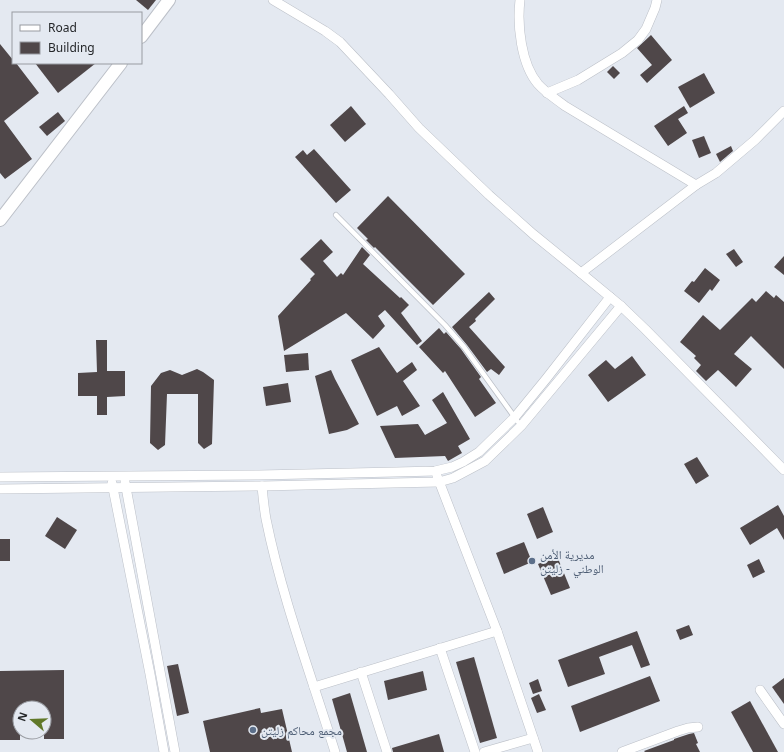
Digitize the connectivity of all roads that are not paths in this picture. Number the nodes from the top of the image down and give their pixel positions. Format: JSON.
{"nodes":[{"id":1,"x":169,"y":0,"type":"edge"},
{"id":2,"x":273,"y":0,"type":"edge"},
{"id":3,"x":520,"y":0,"type":"edge"},
{"id":4,"x":657,"y":0,"type":"edge"},
{"id":5,"x":142,"y":36,"type":"edge"},
{"id":6,"x":120,"y":64,"type":"edge"},
{"id":7,"x":547,"y":93,"type":"junction"},
{"id":8,"x":784,"y":111,"type":"edge"},
{"id":9,"x":696,"y":185,"type":"junction"},
{"id":10,"x":336,"y":215,"type":"dead end"},
{"id":11,"x":0,"y":220,"type":"edge"},
{"id":12,"x":581,"y":273,"type":"junction"},
{"id":13,"x":610,"y":297,"type":"junction"},
{"id":14,"x":620,"y":306,"type":"junction"},
{"id":15,"x":515,"y":417,"type":"junction"},
{"id":16,"x":521,"y":426,"type":"junction"},
{"id":17,"x":784,"y":470,"type":"edge"},
{"id":18,"x":435,"y":471,"type":"junction"},
{"id":19,"x":111,"y":476,"type":"junction"},
{"id":20,"x":124,"y":476,"type":"junction"},
{"id":21,"x":0,"y":477,"type":"edge"},
{"id":22,"x":439,"y":482,"type":"junction"},
{"id":23,"x":262,"y":486,"type":"junction"},
{"id":24,"x":113,"y":488,"type":"junction"},
{"id":25,"x":126,"y":488,"type":"junction"},
{"id":26,"x":0,"y":489,"type":"edge"},
{"id":27,"x":497,"y":631,"type":"junction"},
{"id":28,"x":440,"y":648,"type":"junction"},
{"id":29,"x":361,"y":672,"type":"junction"},
{"id":30,"x":160,"y":673,"type":"junction"},
{"id":31,"x":150,"y":674,"type":"junction"},
{"id":32,"x":314,"y":687,"type":"junction"},
{"id":33,"x":760,"y":690,"type":"dead end"},
{"id":34,"x":784,"y":724,"type":"edge"},
{"id":35,"x":698,"y":727,"type":"dead end"},
{"id":36,"x":533,"y":738,"type":"junction"},
{"id":37,"x":164,"y":752,"type":"edge"},
{"id":38,"x":175,"y":752,"type":"edge"},
{"id":39,"x":335,"y":752,"type":"edge"},
{"id":40,"x":387,"y":752,"type":"edge"},
{"id":41,"x":475,"y":752,"type":"edge"},
{"id":42,"x":485,"y":752,"type":"edge"},
{"id":43,"x":538,"y":752,"type":"edge"},
{"id":44,"x":622,"y":752,"type":"edge"}],
"edges":[{"from":1,"to":5,"type":"street"},
{"from":2,"to":12,"type":"street"},
{"from":3,"to":7,"type":"street"},
{"from":4,"to":7,"type":"street"},
{"from":6,"to":11,"type":"street"},
{"from":7,"to":9,"type":"street"},
{"from":8,"to":9,"type":"street"},
{"from":9,"to":12,"type":"street"},
{"from":10,"to":15,"type":"lane"},
{"from":12,"to":13,"type":"street"},
{"from":13,"to":14,"type":"street"},
{"from":13,"to":15,"type":"street"},
{"from":14,"to":16,"type":"street"},
{"from":14,"to":17,"type":"street"},
{"from":15,"to":16,"type":"lane"},
{"from":15,"to":18,"type":"street"},
{"from":16,"to":22,"type":"street"},
{"from":18,"to":20,"type":"street"},
{"from":18,"to":22,"type":"street"},
{"from":19,"to":20,"type":"street"},
{"from":19,"to":21,"type":"street"},
{"from":19,"to":24,"type":"street"},
{"from":20,"to":25,"type":"street"},
{"from":22,"to":23,"type":"street"},
{"from":22,"to":27,"type":"street"},
{"from":23,"to":25,"type":"street"},
{"from":23,"to":32,"type":"street"},
{"from":24,"to":25,"type":"street"},
{"from":24,"to":26,"type":"street"},
{"from":24,"to":31,"type":"street"},
{"from":25,"to":30,"type":"street"},
{"from":27,"to":28,"type":"street"},
{"from":27,"to":36,"type":"street"},
{"from":28,"to":29,"type":"street"},
{"from":28,"to":41,"type":"street"},
{"from":29,"to":32,"type":"street"},
{"from":29,"to":40,"type":"street"},
{"from":30,"to":31,"type":"street"},
{"from":30,"to":38,"type":"street"},
{"from":31,"to":37,"type":"street"},
{"from":32,"to":39,"type":"street"},
{"from":33,"to":34,"type":"street"},
{"from":35,"to":44,"type":"street"},
{"from":36,"to":42,"type":"street"},
{"from":36,"to":43,"type":"street"}]}
